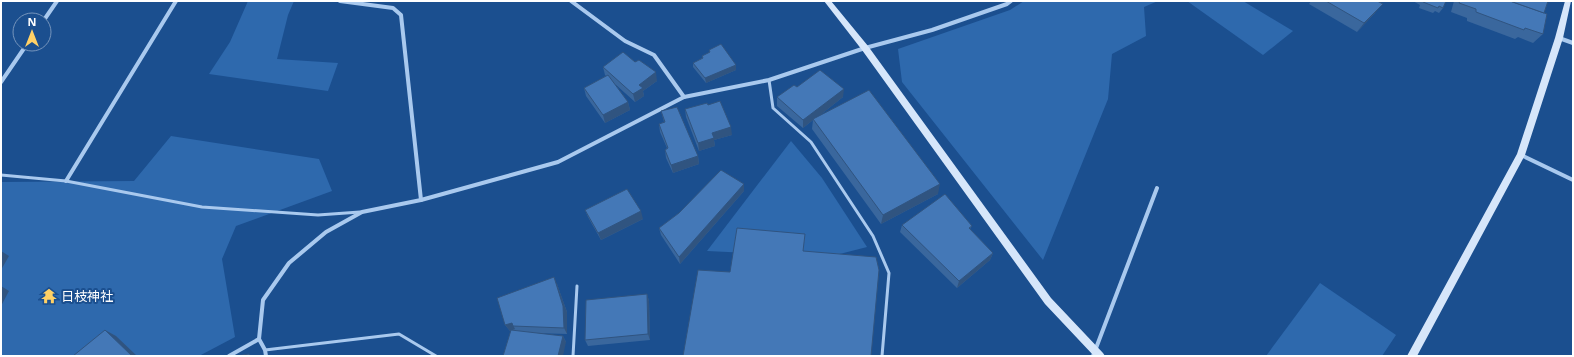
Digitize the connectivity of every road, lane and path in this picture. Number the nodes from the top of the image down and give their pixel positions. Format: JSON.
{"nodes":[{"id":1,"x":57,"y":1,"type":"edge"},
{"id":2,"x":176,"y":1,"type":"edge"},
{"id":3,"x":340,"y":1,"type":"edge"},
{"id":4,"x":571,"y":1,"type":"edge"},
{"id":5,"x":827,"y":1,"type":"edge"},
{"id":6,"x":1011,"y":1,"type":"edge"},
{"id":7,"x":1568,"y":1,"type":"edge"},
{"id":8,"x":49,"y":12,"type":"edge"},
{"id":9,"x":1559,"y":38,"type":"junction"},
{"id":10,"x":1573,"y":43,"type":"edge"},
{"id":11,"x":865,"y":48,"type":"junction"},
{"id":12,"x":22,"y":52,"type":"edge"},
{"id":13,"x":768,"y":80,"type":"junction"},
{"id":14,"x":1,"y":82,"type":"edge"},
{"id":15,"x":684,"y":97,"type":"junction"},
{"id":16,"x":1521,"y":155,"type":"junction"},
{"id":17,"x":1,"y":175,"type":"edge"},
{"id":18,"x":1573,"y":180,"type":"edge"},
{"id":19,"x":66,"y":181,"type":"junction"},
{"id":20,"x":1157,"y":188,"type":"dead end"},
{"id":21,"x":421,"y":200,"type":"junction"},
{"id":22,"x":362,"y":212,"type":"junction"},
{"id":23,"x":577,"y":286,"type":"dead end"},
{"id":24,"x":259,"y":339,"type":"junction"},
{"id":25,"x":265,"y":350,"type":"junction"},
{"id":26,"x":1096,"y":354,"type":"edge"},
{"id":27,"x":228,"y":356,"type":"edge"},
{"id":28,"x":266,"y":356,"type":"edge"},
{"id":29,"x":436,"y":356,"type":"edge"},
{"id":30,"x":573,"y":356,"type":"edge"},
{"id":31,"x":882,"y":356,"type":"edge"},
{"id":32,"x":1412,"y":356,"type":"edge"}],
"edges":[{"from":1,"to":8,"type":"street"},
{"from":2,"to":19,"type":"street"},
{"from":3,"to":21,"type":"street"},
{"from":4,"to":15,"type":"street"},
{"from":5,"to":11,"type":"street"},
{"from":6,"to":11,"type":"street"},
{"from":7,"to":9,"type":"street"},
{"from":9,"to":10,"type":"street"},
{"from":9,"to":16,"type":"street"},
{"from":11,"to":13,"type":"street"},
{"from":11,"to":26,"type":"street"},
{"from":12,"to":14,"type":"street"},
{"from":13,"to":15,"type":"street"},
{"from":13,"to":31,"type":"lane"},
{"from":15,"to":21,"type":"street"},
{"from":16,"to":18,"type":"street"},
{"from":16,"to":32,"type":"street"},
{"from":17,"to":19,"type":"lane"},
{"from":19,"to":22,"type":"lane"},
{"from":20,"to":26,"type":"street"},
{"from":21,"to":22,"type":"street"},
{"from":22,"to":24,"type":"street"},
{"from":23,"to":30,"type":"lane"},
{"from":24,"to":25,"type":"street"},
{"from":24,"to":27,"type":"street"},
{"from":25,"to":28,"type":"street"},
{"from":25,"to":29,"type":"lane"}]}
